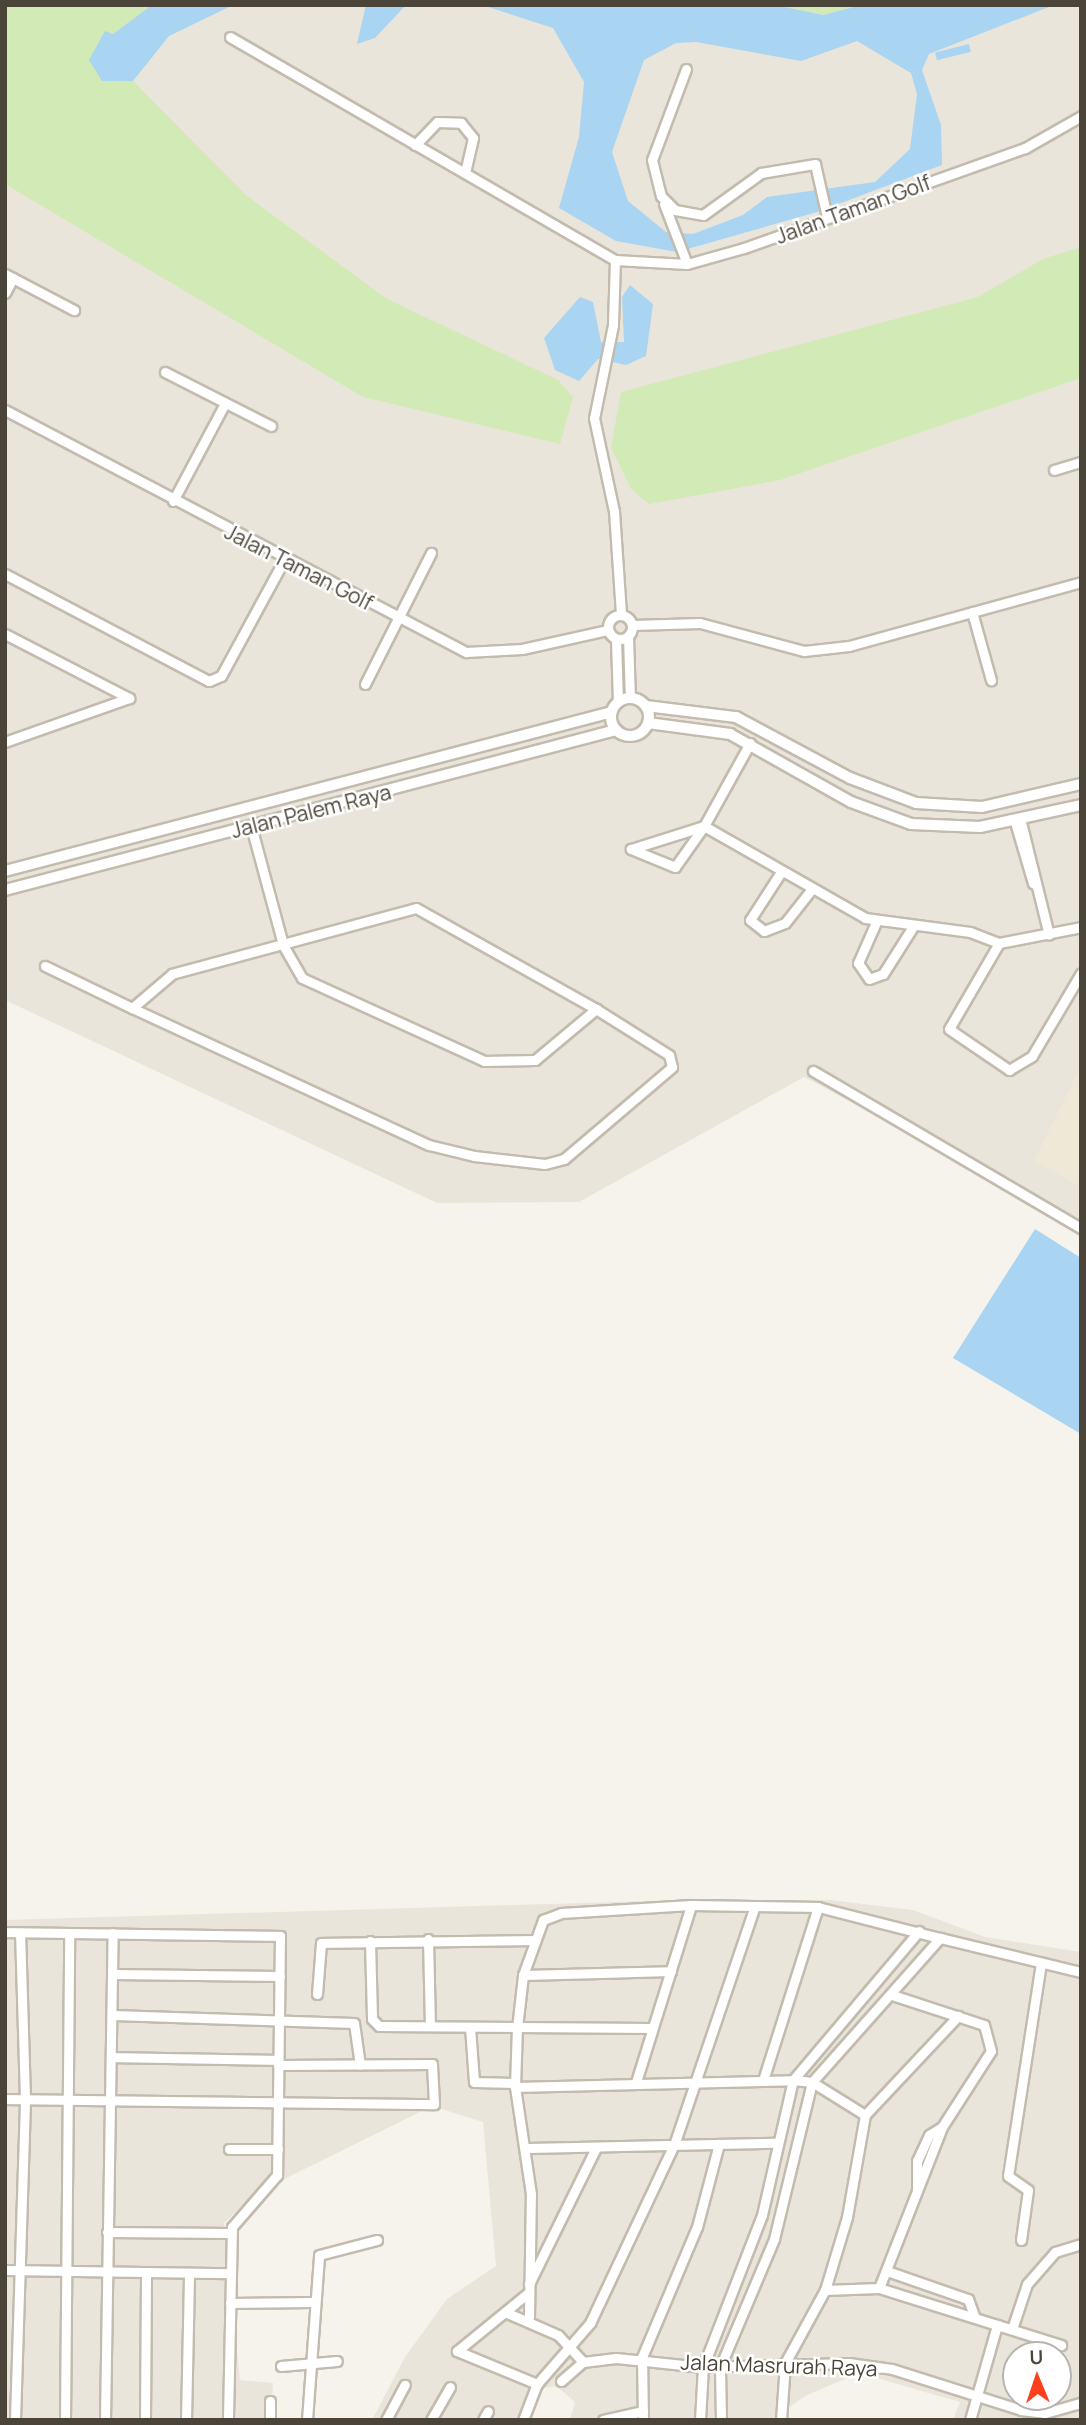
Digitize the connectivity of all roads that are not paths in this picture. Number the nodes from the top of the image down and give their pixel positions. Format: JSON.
{"nodes":[{"id":1,"x":230,"y":37,"type":"dead end"},
{"id":2,"x":686,"y":69,"type":"dead end"},
{"id":3,"x":1081,"y":116,"type":"edge"},
{"id":4,"x":415,"y":145,"type":"junction"},
{"id":5,"x":465,"y":172,"type":"junction"},
{"id":6,"x":661,"y":196,"type":"junction"},
{"id":7,"x":827,"y":214,"type":"junction"},
{"id":8,"x":615,"y":260,"type":"junction"},
{"id":9,"x":685,"y":260,"type":"junction"},
{"id":10,"x":9,"y":276,"type":"edge"},
{"id":11,"x":5,"y":293,"type":"edge"},
{"id":12,"x":74,"y":310,"type":"dead end"},
{"id":13,"x":165,"y":372,"type":"dead end"},
{"id":14,"x":225,"y":403,"type":"junction"},
{"id":15,"x":5,"y":410,"type":"edge"},
{"id":16,"x":271,"y":426,"type":"dead end"},
{"id":17,"x":1081,"y":462,"type":"edge"},
{"id":18,"x":1054,"y":470,"type":"dead end"},
{"id":19,"x":173,"y":501,"type":"junction"},
{"id":20,"x":431,"y":553,"type":"dead end"},
{"id":21,"x":284,"y":560,"type":"junction"},
{"id":22,"x":5,"y":574,"type":"edge"},
{"id":23,"x":1081,"y":582,"type":"edge"},
{"id":24,"x":972,"y":612,"type":"junction"},
{"id":25,"x":621,"y":615,"type":"junction"},
{"id":26,"x":398,"y":618,"type":"junction"},
{"id":27,"x":632,"y":625,"type":"junction"},
{"id":28,"x":608,"y":630,"type":"junction"},
{"id":29,"x":5,"y":634,"type":"edge"},
{"id":30,"x":628,"y":636,"type":"junction"},
{"id":31,"x":616,"y":639,"type":"junction"},
{"id":32,"x":991,"y":680,"type":"dead end"},
{"id":33,"x":365,"y":684,"type":"dead end"},
{"id":34,"x":624,"y":700,"type":"junction"},
{"id":35,"x":646,"y":706,"type":"junction"},
{"id":36,"x":612,"y":712,"type":"junction"},
{"id":37,"x":648,"y":723,"type":"junction"},
{"id":38,"x":616,"y":730,"type":"junction"},
{"id":39,"x":6,"y":741,"type":"edge"},
{"id":40,"x":750,"y":743,"type":"junction"},
{"id":41,"x":1081,"y":785,"type":"edge"},
{"id":42,"x":1081,"y":805,"type":"edge"},
{"id":43,"x":1018,"y":822,"type":"junction"},
{"id":44,"x":251,"y":826,"type":"junction"},
{"id":45,"x":704,"y":826,"type":"junction"},
{"id":46,"x":5,"y":871,"type":"edge"},
{"id":47,"x":781,"y":872,"type":"junction"},
{"id":48,"x":5,"y":890,"type":"edge"},
{"id":49,"x":811,"y":890,"type":"junction"},
{"id":50,"x":877,"y":920,"type":"junction"},
{"id":51,"x":914,"y":925,"type":"junction"},
{"id":52,"x":1081,"y":928,"type":"edge"},
{"id":53,"x":1049,"y":935,"type":"junction"},
{"id":54,"x":999,"y":943,"type":"junction"},
{"id":55,"x":283,"y":945,"type":"junction"},
{"id":56,"x":44,"y":966,"type":"dead end"},
{"id":57,"x":1081,"y":973,"type":"edge"},
{"id":58,"x":132,"y":1008,"type":"junction"},
{"id":59,"x":596,"y":1009,"type":"junction"},
{"id":60,"x":813,"y":1071,"type":"dead end"},
{"id":61,"x":1081,"y":1228,"type":"edge"},
{"id":62,"x":691,"y":1905,"type":"junction"},
{"id":63,"x":755,"y":1906,"type":"junction"},
{"id":64,"x":818,"y":1908,"type":"junction"},
{"id":65,"x":919,"y":1931,"type":"junction"},
{"id":66,"x":5,"y":1932,"type":"edge"},
{"id":67,"x":69,"y":1933,"type":"junction"},
{"id":68,"x":113,"y":1933,"type":"junction"},
{"id":69,"x":20,"y":1934,"type":"junction"},
{"id":70,"x":940,"y":1938,"type":"junction"},
{"id":71,"x":429,"y":1939,"type":"junction"},
{"id":72,"x":532,"y":1940,"type":"junction"},
{"id":73,"x":370,"y":1941,"type":"junction"},
{"id":74,"x":1041,"y":1963,"type":"junction"},
{"id":75,"x":671,"y":1971,"type":"junction"},
{"id":76,"x":1081,"y":1972,"type":"edge"},
{"id":77,"x":113,"y":1974,"type":"junction"},
{"id":78,"x":523,"y":1975,"type":"junction"},
{"id":79,"x":280,"y":1976,"type":"junction"},
{"id":80,"x":317,"y":1994,"type":"dead end"},
{"id":81,"x":892,"y":1995,"type":"junction"},
{"id":82,"x":113,"y":2015,"type":"junction"},
{"id":83,"x":958,"y":2016,"type":"junction"},
{"id":84,"x":279,"y":2019,"type":"junction"},
{"id":85,"x":430,"y":2026,"type":"junction"},
{"id":86,"x":470,"y":2027,"type":"junction"},
{"id":87,"x":517,"y":2028,"type":"junction"},
{"id":88,"x":650,"y":2028,"type":"junction"},
{"id":89,"x":111,"y":2057,"type":"junction"},
{"id":90,"x":278,"y":2062,"type":"junction"},
{"id":91,"x":360,"y":2065,"type":"junction"},
{"id":92,"x":764,"y":2077,"type":"junction"},
{"id":93,"x":793,"y":2080,"type":"junction"},
{"id":94,"x":636,"y":2082,"type":"junction"},
{"id":95,"x":695,"y":2082,"type":"junction"},
{"id":96,"x":812,"y":2082,"type":"junction"},
{"id":97,"x":515,"y":2085,"type":"junction"},
{"id":98,"x":5,"y":2099,"type":"edge"},
{"id":99,"x":24,"y":2099,"type":"junction"},
{"id":100,"x":72,"y":2099,"type":"junction"},
{"id":101,"x":111,"y":2100,"type":"junction"},
{"id":102,"x":279,"y":2104,"type":"junction"},
{"id":103,"x":865,"y":2115,"type":"junction"},
{"id":104,"x":675,"y":2142,"type":"junction"},
{"id":105,"x":775,"y":2143,"type":"junction"},
{"id":106,"x":719,"y":2144,"type":"junction"},
{"id":107,"x":528,"y":2148,"type":"junction"},
{"id":108,"x":596,"y":2148,"type":"junction"},
{"id":109,"x":229,"y":2149,"type":"dead end"},
{"id":110,"x":278,"y":2149,"type":"junction"},
{"id":111,"x":107,"y":2232,"type":"junction"},
{"id":112,"x":231,"y":2234,"type":"junction"},
{"id":113,"x":377,"y":2240,"type":"dead end"},
{"id":114,"x":1021,"y":2240,"type":"dead end"},
{"id":115,"x":1081,"y":2244,"type":"edge"},
{"id":116,"x":21,"y":2269,"type":"junction"},
{"id":117,"x":5,"y":2270,"type":"edge"},
{"id":118,"x":68,"y":2271,"type":"junction"},
{"id":119,"x":107,"y":2271,"type":"junction"},
{"id":120,"x":887,"y":2271,"type":"junction"},
{"id":121,"x":146,"y":2272,"type":"junction"},
{"id":122,"x":189,"y":2273,"type":"junction"},
{"id":123,"x":231,"y":2273,"type":"junction"},
{"id":124,"x":879,"y":2288,"type":"junction"},
{"id":125,"x":528,"y":2289,"type":"junction"},
{"id":126,"x":825,"y":2290,"type":"junction"},
{"id":127,"x":312,"y":2302,"type":"junction"},
{"id":128,"x":230,"y":2303,"type":"junction"},
{"id":129,"x":505,"y":2312,"type":"junction"},
{"id":130,"x":529,"y":2317,"type":"junction"},
{"id":131,"x":975,"y":2318,"type":"junction"},
{"id":132,"x":997,"y":2325,"type":"junction"},
{"id":133,"x":1012,"y":2329,"type":"junction"},
{"id":134,"x":1049,"y":2341,"type":"edge"},
{"id":135,"x":570,"y":2345,"type":"junction"},
{"id":136,"x":642,"y":2357,"type":"junction"},
{"id":137,"x":337,"y":2361,"type":"dead end"},
{"id":138,"x":583,"y":2362,"type":"junction"},
{"id":139,"x":313,"y":2364,"type":"junction"},
{"id":140,"x":785,"y":2364,"type":"junction"},
{"id":141,"x":281,"y":2366,"type":"dead end"},
{"id":142,"x":703,"y":2367,"type":"junction"},
{"id":143,"x":720,"y":2367,"type":"junction"},
{"id":144,"x":561,"y":2381,"type":"dead end"},
{"id":145,"x":537,"y":2384,"type":"junction"},
{"id":146,"x":405,"y":2385,"type":"dead end"},
{"id":147,"x":450,"y":2387,"type":"dead end"},
{"id":148,"x":975,"y":2393,"type":"junction"},
{"id":149,"x":270,"y":2401,"type":"dead end"},
{"id":150,"x":1081,"y":2403,"type":"edge"},
{"id":151,"x":643,"y":2415,"type":"edge"},
{"id":152,"x":15,"y":2420,"type":"edge"},
{"id":153,"x":65,"y":2420,"type":"edge"},
{"id":154,"x":104,"y":2420,"type":"edge"},
{"id":155,"x":145,"y":2420,"type":"edge"},
{"id":156,"x":186,"y":2420,"type":"edge"},
{"id":157,"x":228,"y":2420,"type":"edge"},
{"id":158,"x":270,"y":2420,"type":"edge"},
{"id":159,"x":307,"y":2420,"type":"edge"},
{"id":160,"x":386,"y":2420,"type":"edge"},
{"id":161,"x":431,"y":2420,"type":"edge"},
{"id":162,"x":523,"y":2420,"type":"edge"},
{"id":163,"x":603,"y":2420,"type":"edge"},
{"id":164,"x":700,"y":2420,"type":"edge"},
{"id":165,"x":721,"y":2420,"type":"edge"},
{"id":166,"x":781,"y":2420,"type":"edge"},
{"id":167,"x":970,"y":2420,"type":"edge"}],
"edges":[{"from":1,"to":4,"type":"street","name":"Jalan Taman Golf"},
{"from":2,"to":6,"type":"street"},
{"from":3,"to":7,"type":"street","name":"Jalan Taman Golf"},
{"from":4,"to":5,"type":"street","name":"Jalan Taman Golf"},
{"from":4,"to":5,"type":"street"},
{"from":5,"to":8,"type":"street","name":"Jalan Taman Golf"},
{"from":6,"to":7,"type":"street"},
{"from":6,"to":9,"type":"street"},
{"from":7,"to":9,"type":"street","name":"Jalan Taman Golf"},
{"from":8,"to":9,"type":"street","name":"Jalan Taman Golf"},
{"from":8,"to":25,"type":"street"},
{"from":10,"to":11,"type":"street"},
{"from":10,"to":12,"type":"street"},
{"from":13,"to":14,"type":"street"},
{"from":14,"to":16,"type":"street"},
{"from":14,"to":19,"type":"street"},
{"from":15,"to":19,"type":"street","name":"Jalan Taman Golf"},
{"from":17,"to":18,"type":"street"},
{"from":19,"to":21,"type":"street","name":"Jalan Taman Golf"},
{"from":20,"to":26,"type":"street"},
{"from":21,"to":22,"type":"street"},
{"from":21,"to":26,"type":"street","name":"Jalan Taman Golf"},
{"from":23,"to":24,"type":"street"},
{"from":24,"to":27,"type":"street"},
{"from":24,"to":32,"type":"street"},
{"from":25,"to":27,"type":"street"},
{"from":25,"to":28,"type":"street"},
{"from":26,"to":28,"type":"street","name":"Jalan Taman Golf"},
{"from":26,"to":33,"type":"street"},
{"from":27,"to":30,"type":"street"},
{"from":28,"to":31,"type":"street"},
{"from":29,"to":39,"type":"street"},
{"from":30,"to":31,"type":"street"},
{"from":30,"to":34,"type":"street"},
{"from":31,"to":34,"type":"street"},
{"from":34,"to":35,"type":"street"},
{"from":34,"to":36,"type":"street"},
{"from":35,"to":37,"type":"street"},
{"from":35,"to":41,"type":"street"},
{"from":36,"to":38,"type":"street"},
{"from":36,"to":46,"type":"street","name":"Jalan Palem Raya"},
{"from":37,"to":38,"type":"street"},
{"from":37,"to":40,"type":"street"},
{"from":38,"to":44,"type":"street","name":"Jalan Palem Raya"},
{"from":40,"to":43,"type":"street"},
{"from":40,"to":45,"type":"street"},
{"from":42,"to":43,"type":"street"},
{"from":43,"to":53,"type":"street"},
{"from":44,"to":48,"type":"street","name":"Jalan Palem Raya"},
{"from":44,"to":55,"type":"street"},
{"from":45,"to":45,"type":"street"},
{"from":45,"to":47,"type":"street"},
{"from":47,"to":49,"type":"street"},
{"from":47,"to":49,"type":"street"},
{"from":49,"to":50,"type":"street"},
{"from":50,"to":51,"type":"street"},
{"from":50,"to":51,"type":"street"},
{"from":51,"to":54,"type":"street"},
{"from":52,"to":53,"type":"street"},
{"from":53,"to":54,"type":"street"},
{"from":54,"to":57,"type":"street"},
{"from":55,"to":58,"type":"street"},
{"from":55,"to":59,"type":"street"},
{"from":55,"to":59,"type":"street"},
{"from":56,"to":58,"type":"street"},
{"from":58,"to":59,"type":"street"},
{"from":60,"to":61,"type":"street"},
{"from":62,"to":63,"type":"street"},
{"from":62,"to":72,"type":"street"},
{"from":62,"to":75,"type":"street"},
{"from":63,"to":64,"type":"street"},
{"from":63,"to":95,"type":"street"},
{"from":64,"to":65,"type":"street"},
{"from":64,"to":92,"type":"street"},
{"from":65,"to":70,"type":"street"},
{"from":65,"to":93,"type":"street"},
{"from":66,"to":69,"type":"street"},
{"from":67,"to":68,"type":"street"},
{"from":67,"to":69,"type":"street"},
{"from":67,"to":100,"type":"street"},
{"from":68,"to":77,"type":"street"},
{"from":68,"to":79,"type":"street"},
{"from":69,"to":99,"type":"street"},
{"from":70,"to":74,"type":"street"},
{"from":70,"to":81,"type":"street"},
{"from":71,"to":72,"type":"street"},
{"from":71,"to":73,"type":"street"},
{"from":71,"to":85,"type":"street"},
{"from":72,"to":78,"type":"street"},
{"from":73,"to":80,"type":"street"},
{"from":73,"to":85,"type":"street"},
{"from":74,"to":76,"type":"street"},
{"from":74,"to":114,"type":"street"},
{"from":75,"to":78,"type":"street"},
{"from":75,"to":88,"type":"street"},
{"from":77,"to":79,"type":"street"},
{"from":77,"to":82,"type":"street"},
{"from":78,"to":87,"type":"street"},
{"from":79,"to":84,"type":"street"},
{"from":81,"to":83,"type":"street"},
{"from":81,"to":96,"type":"street"},
{"from":82,"to":84,"type":"street"},
{"from":82,"to":89,"type":"street"},
{"from":83,"to":103,"type":"street"},
{"from":83,"to":120,"type":"street"},
{"from":84,"to":90,"type":"street"},
{"from":84,"to":91,"type":"street"},
{"from":85,"to":86,"type":"street"},
{"from":86,"to":87,"type":"street"},
{"from":86,"to":97,"type":"street"},
{"from":87,"to":88,"type":"street"},
{"from":87,"to":97,"type":"street"},
{"from":88,"to":94,"type":"street"},
{"from":89,"to":90,"type":"street"},
{"from":89,"to":101,"type":"street"},
{"from":90,"to":91,"type":"street"},
{"from":90,"to":102,"type":"street"},
{"from":91,"to":102,"type":"street"},
{"from":92,"to":93,"type":"street"},
{"from":92,"to":95,"type":"street"},
{"from":93,"to":96,"type":"street"},
{"from":93,"to":105,"type":"street"},
{"from":94,"to":95,"type":"street"},
{"from":94,"to":97,"type":"street"},
{"from":95,"to":104,"type":"street"},
{"from":96,"to":103,"type":"street"},
{"from":96,"to":143,"type":"street"},
{"from":97,"to":107,"type":"street"},
{"from":98,"to":99,"type":"street"},
{"from":99,"to":100,"type":"street"},
{"from":99,"to":116,"type":"street"},
{"from":100,"to":101,"type":"street"},
{"from":100,"to":118,"type":"street"},
{"from":101,"to":102,"type":"street"},
{"from":101,"to":111,"type":"street"},
{"from":102,"to":110,"type":"street"},
{"from":103,"to":126,"type":"street"},
{"from":104,"to":106,"type":"street"},
{"from":104,"to":108,"type":"street"},
{"from":104,"to":135,"type":"street"},
{"from":105,"to":106,"type":"street"},
{"from":105,"to":142,"type":"street"},
{"from":106,"to":136,"type":"street"},
{"from":107,"to":108,"type":"street"},
{"from":107,"to":125,"type":"street"},
{"from":108,"to":125,"type":"street"},
{"from":109,"to":110,"type":"street"},
{"from":110,"to":112,"type":"street"},
{"from":111,"to":112,"type":"street"},
{"from":111,"to":119,"type":"street"},
{"from":112,"to":123,"type":"street"},
{"from":113,"to":127,"type":"street"},
{"from":115,"to":133,"type":"street"},
{"from":116,"to":117,"type":"street"},
{"from":116,"to":118,"type":"street"},
{"from":116,"to":152,"type":"street"},
{"from":118,"to":119,"type":"street"},
{"from":118,"to":153,"type":"street"},
{"from":119,"to":121,"type":"street"},
{"from":119,"to":154,"type":"street"},
{"from":120,"to":124,"type":"street"},
{"from":120,"to":131,"type":"street"},
{"from":121,"to":122,"type":"street"},
{"from":121,"to":155,"type":"street"},
{"from":122,"to":123,"type":"street"},
{"from":122,"to":156,"type":"street"},
{"from":123,"to":128,"type":"street"},
{"from":124,"to":126,"type":"street"},
{"from":124,"to":131,"type":"street"},
{"from":125,"to":129,"type":"street"},
{"from":125,"to":130,"type":"street"},
{"from":126,"to":140,"type":"street"},
{"from":127,"to":128,"type":"street"},
{"from":127,"to":139,"type":"street"},
{"from":128,"to":157,"type":"street"},
{"from":129,"to":130,"type":"street"},
{"from":129,"to":145,"type":"street"},
{"from":130,"to":135,"type":"street"},
{"from":131,"to":132,"type":"street"},
{"from":132,"to":133,"type":"street"},
{"from":132,"to":148,"type":"street"},
{"from":133,"to":134,"type":"street"},
{"from":135,"to":138,"type":"street"},
{"from":135,"to":145,"type":"street"},
{"from":136,"to":138,"type":"street","name":"Jalan Masrurah Raya"},
{"from":136,"to":142,"type":"street","name":"Jalan Masrurah Raya"},
{"from":136,"to":151,"type":"street"},
{"from":137,"to":139,"type":"street"},
{"from":138,"to":144,"type":"street"},
{"from":139,"to":141,"type":"street"},
{"from":139,"to":159,"type":"street"},
{"from":140,"to":143,"type":"street","name":"Jalan Masrurah Raya"},
{"from":140,"to":148,"type":"street","name":"Jalan Masrurah Raya"},
{"from":140,"to":166,"type":"street"},
{"from":142,"to":143,"type":"street","name":"Jalan Masrurah Raya"},
{"from":142,"to":164,"type":"street"},
{"from":143,"to":165,"type":"street"},
{"from":145,"to":162,"type":"street"},
{"from":146,"to":160,"type":"street"},
{"from":147,"to":161,"type":"street"},
{"from":148,"to":150,"type":"street","name":"Jalan Masrurah Raya"},
{"from":148,"to":167,"type":"street"},
{"from":149,"to":158,"type":"street"},
{"from":151,"to":163,"type":"street"}]}
